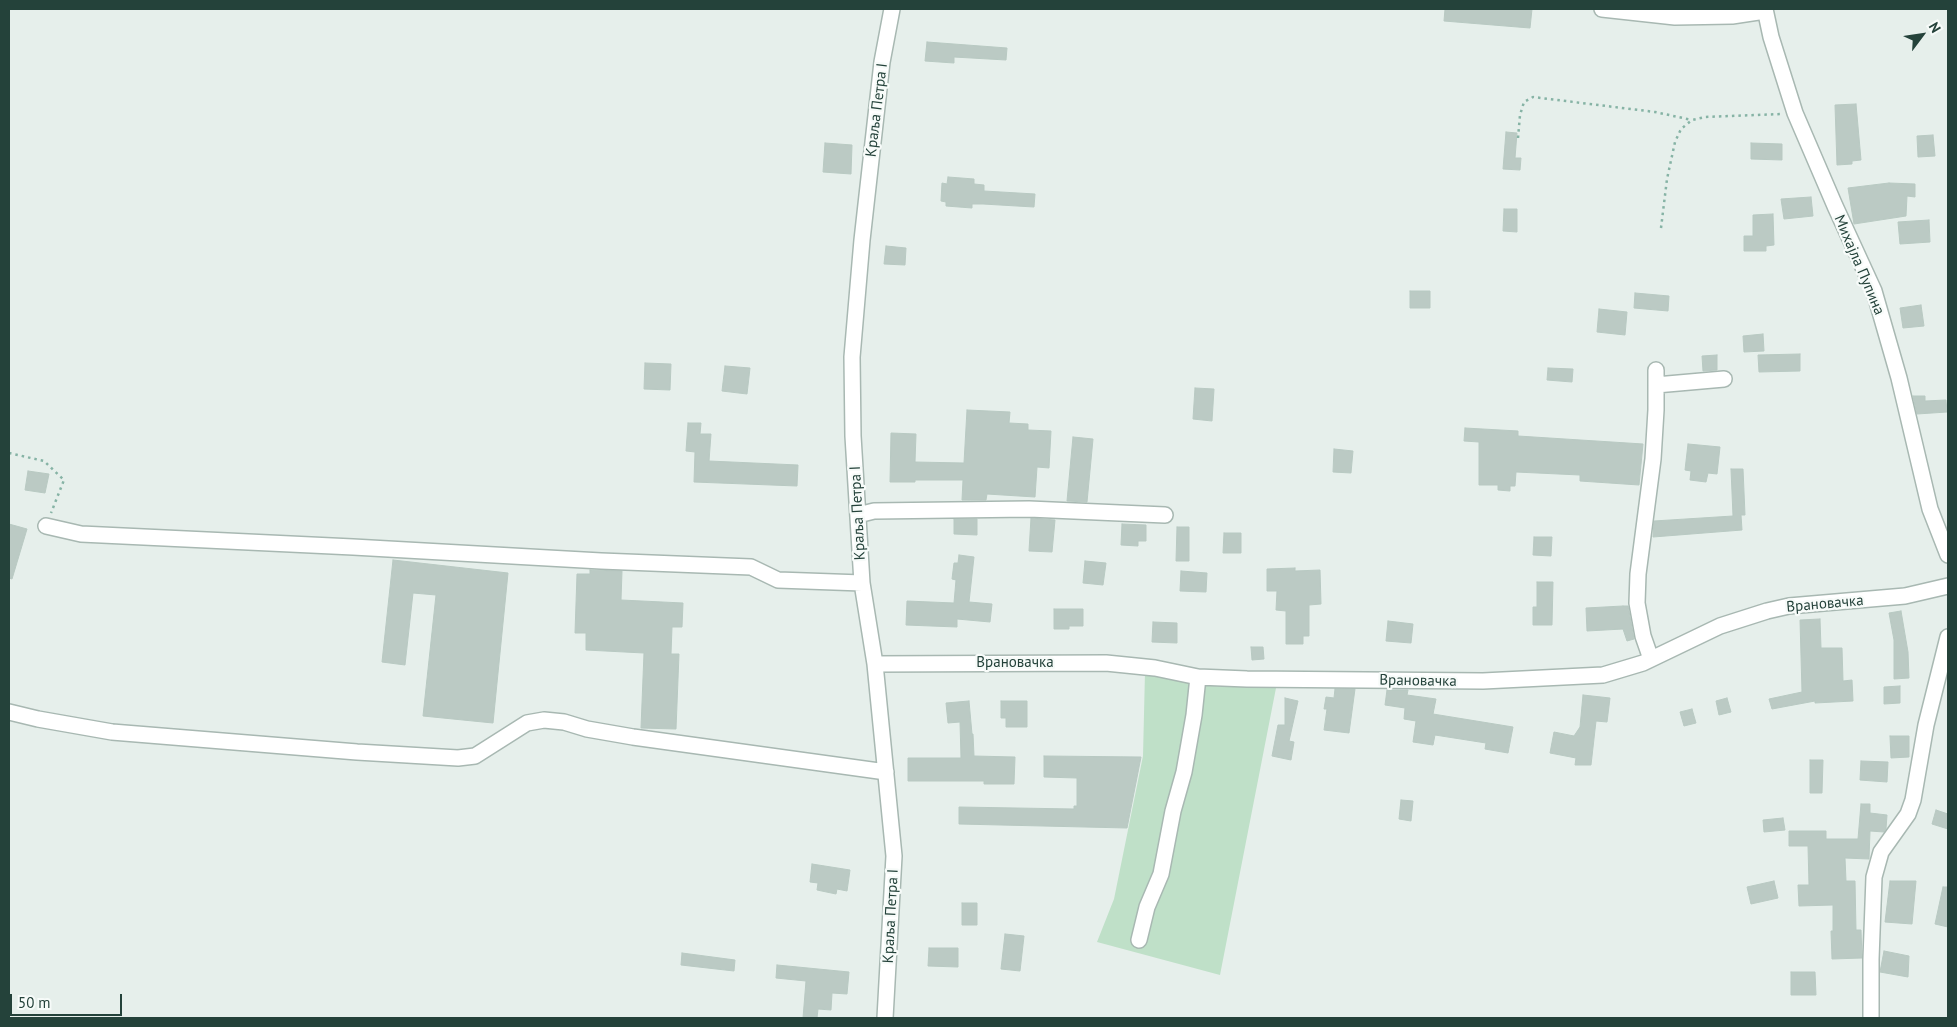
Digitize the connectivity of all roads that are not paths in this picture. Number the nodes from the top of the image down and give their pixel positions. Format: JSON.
{"nodes":[{"id":1,"x":892,"y":9,"type":"edge"},
{"id":2,"x":1602,"y":9,"type":"edge"},
{"id":3,"x":1765,"y":10,"type":"edge"},
{"id":4,"x":1656,"y":370,"type":"dead end"},
{"id":5,"x":1724,"y":379,"type":"dead end"},
{"id":6,"x":1656,"y":385,"type":"junction"},
{"id":7,"x":858,"y":515,"type":"junction"},
{"id":8,"x":1165,"y":515,"type":"dead end"},
{"id":9,"x":46,"y":526,"type":"road end"},
{"id":10,"x":1948,"y":555,"type":"edge"},
{"id":11,"x":862,"y":582,"type":"junction"},
{"id":12,"x":1948,"y":586,"type":"edge"},
{"id":13,"x":1948,"y":638,"type":"edge"},
{"id":14,"x":1651,"y":659,"type":"junction"},
{"id":15,"x":875,"y":664,"type":"junction"},
{"id":16,"x":1198,"y":677,"type":"junction"},
{"id":17,"x":9,"y":712,"type":"edge"},
{"id":18,"x":886,"y":772,"type":"junction"},
{"id":19,"x":1139,"y":940,"type":"dead end"},
{"id":20,"x":885,"y":1018,"type":"edge"},
{"id":21,"x":1871,"y":1018,"type":"edge"}],
"edges":[{"from":1,"to":7,"type":"street","name":"Краља Петра I"},
{"from":2,"to":3,"type":"street"},
{"from":3,"to":10,"type":"street","name":"Михајла Пупина"},
{"from":4,"to":6,"type":"street"},
{"from":5,"to":6,"type":"street"},
{"from":6,"to":14,"type":"street"},
{"from":7,"to":8,"type":"street"},
{"from":7,"to":11,"type":"street","name":"Краља Петра I"},
{"from":9,"to":11,"type":"street"},
{"from":11,"to":15,"type":"street","name":"Краља Петра I"},
{"from":12,"to":14,"type":"street","name":"Врановачка"},
{"from":13,"to":21,"type":"street"},
{"from":14,"to":16,"type":"street","name":"Врановачка"},
{"from":15,"to":16,"type":"street","name":"Врановачка"},
{"from":15,"to":18,"type":"street","name":"Краља Петра I"},
{"from":16,"to":19,"type":"street"},
{"from":17,"to":18,"type":"street"},
{"from":18,"to":20,"type":"street","name":"Краља Петра I"}]}
